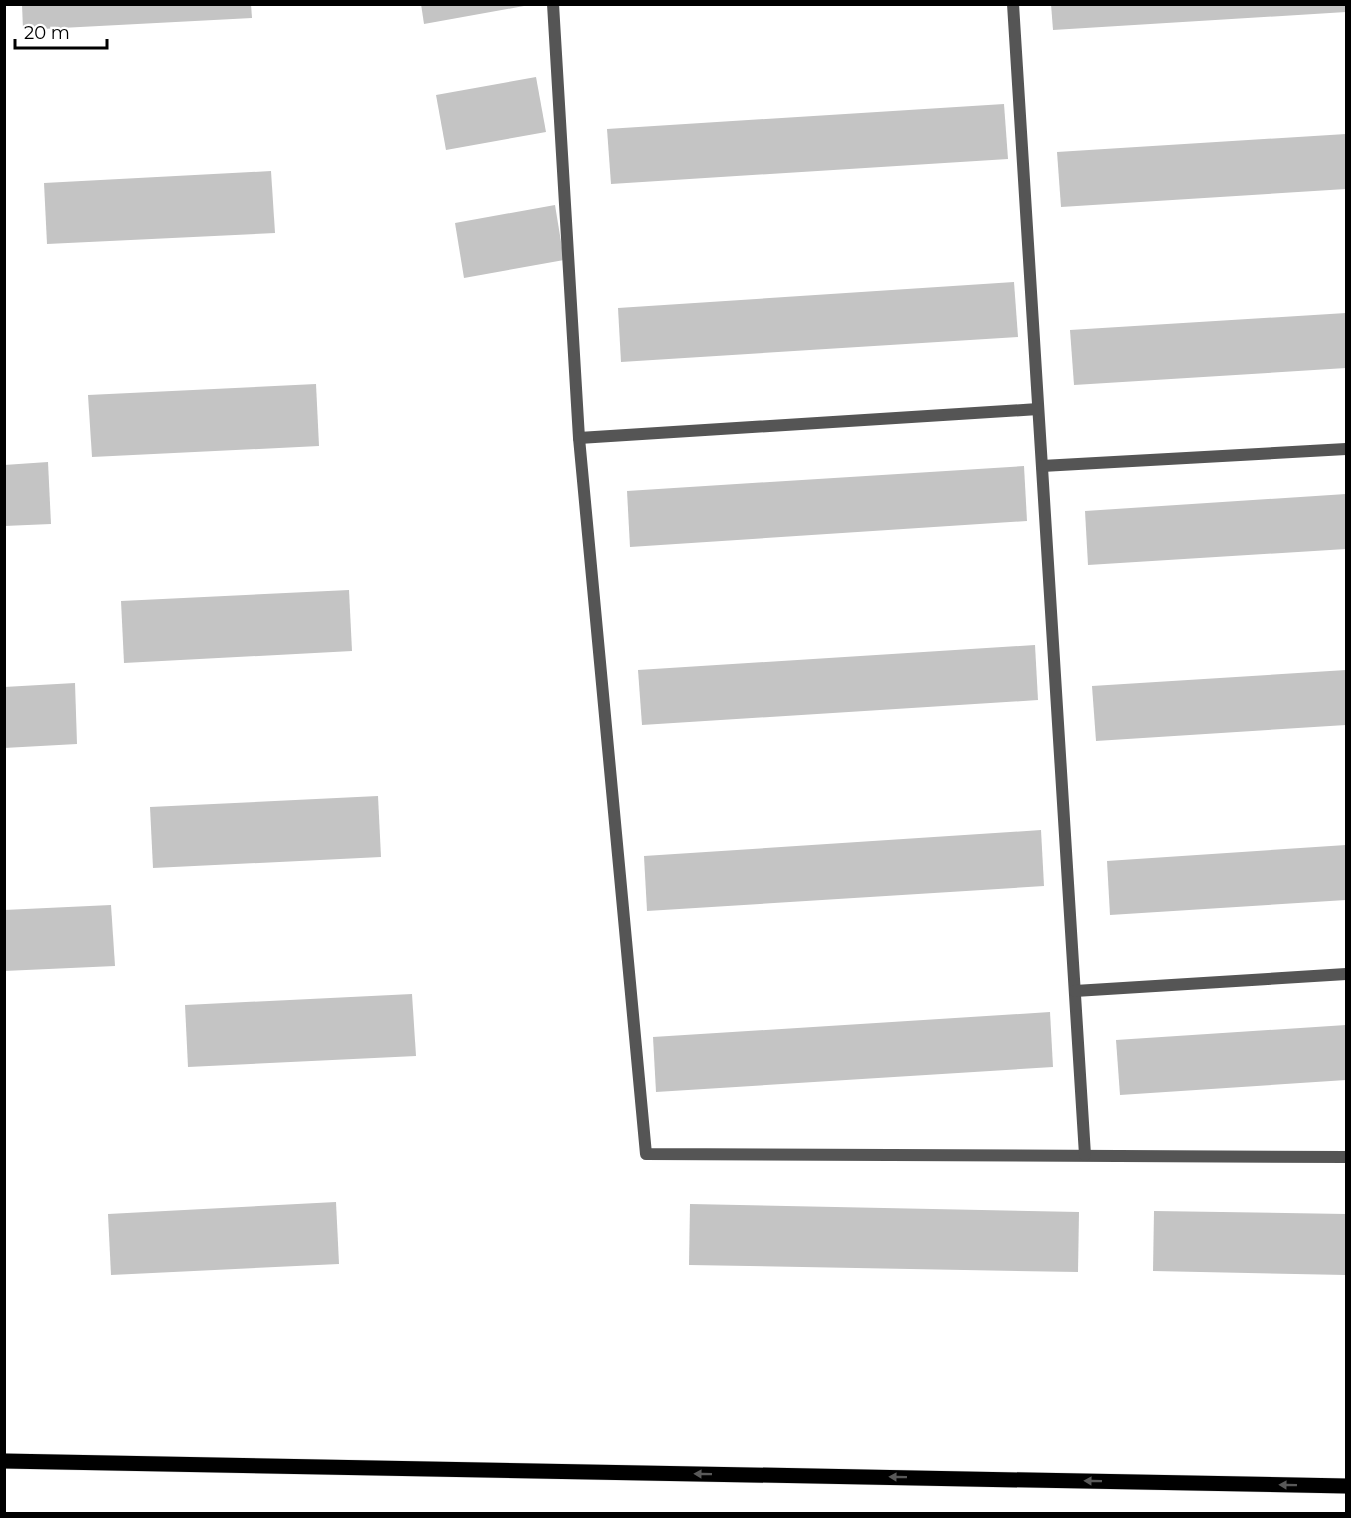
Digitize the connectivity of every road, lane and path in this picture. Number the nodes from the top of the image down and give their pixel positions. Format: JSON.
{"nodes":[{"id":1,"x":553,"y":4,"type":"edge"},
{"id":2,"x":1012,"y":4,"type":"edge"},
{"id":3,"x":1038,"y":408,"type":"junction"},
{"id":4,"x":579,"y":438,"type":"junction"},
{"id":5,"x":1347,"y":449,"type":"edge"},
{"id":6,"x":1042,"y":466,"type":"junction"},
{"id":7,"x":1347,"y":974,"type":"edge"},
{"id":8,"x":1075,"y":991,"type":"junction"},
{"id":9,"x":1085,"y":1155,"type":"junction"},
{"id":10,"x":1347,"y":1157,"type":"edge"},
{"id":11,"x":4,"y":1461,"type":"edge"},
{"id":12,"x":1347,"y":1486,"type":"edge"}],
"edges":[{"from":1,"to":4,"type":"lane"},
{"from":2,"to":3,"type":"lane"},
{"from":3,"to":4,"type":"lane"},
{"from":3,"to":6,"type":"lane"},
{"from":4,"to":9,"type":"lane"},
{"from":5,"to":6,"type":"lane"},
{"from":6,"to":8,"type":"lane"},
{"from":7,"to":8,"type":"lane"},
{"from":8,"to":9,"type":"lane"},
{"from":9,"to":10,"type":"lane"},
{"from":12,"to":11,"type":"main road","one_way":true}]}
